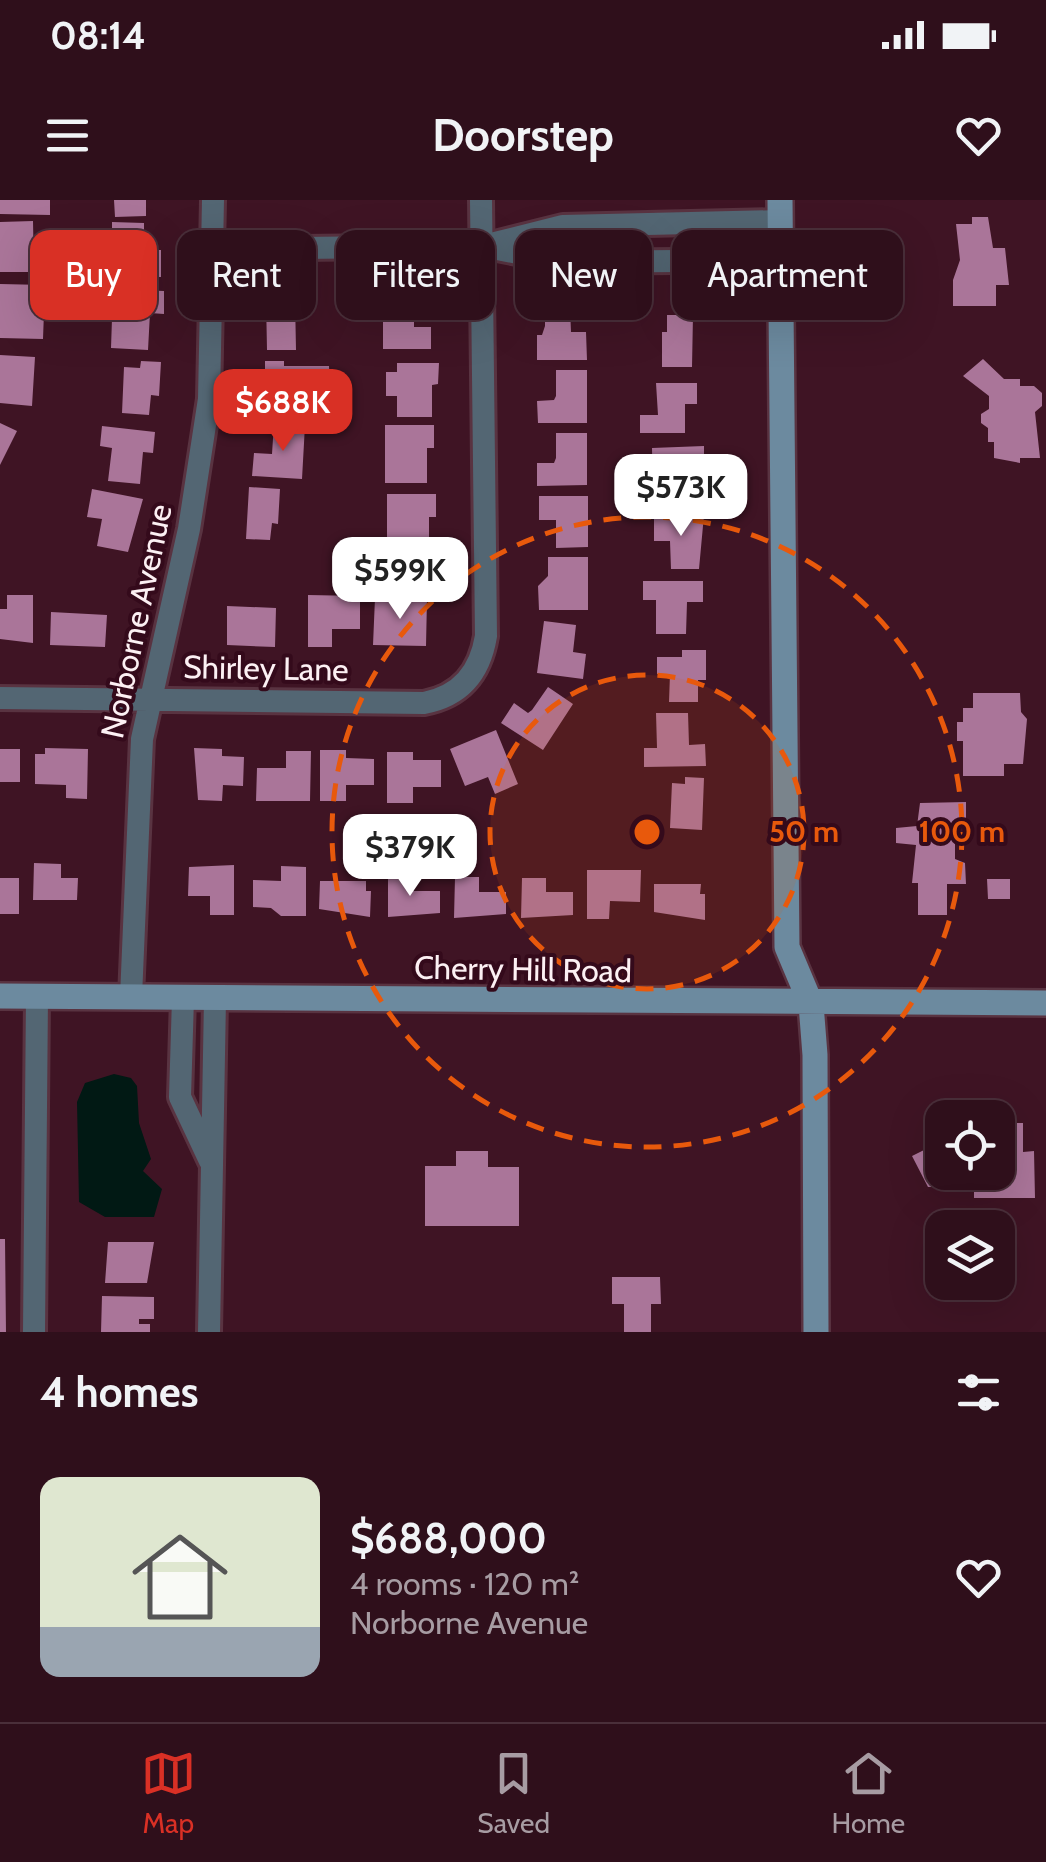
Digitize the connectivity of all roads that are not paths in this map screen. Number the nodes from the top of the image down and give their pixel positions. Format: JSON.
{"nodes":[{"id":1,"x":213,"y":200,"type":"edge"},
{"id":2,"x":481,"y":200,"type":"edge"},
{"id":3,"x":780,"y":211,"type":"edge"},
{"id":4,"x":213,"y":230,"type":"edge"},
{"id":5,"x":482,"y":230,"type":"edge"},
{"id":6,"x":495,"y":243,"type":"edge"},
{"id":7,"x":495,"y":249,"type":"edge"},
{"id":8,"x":672,"y":261,"type":"edge"},
{"id":9,"x":212,"y":320,"type":"edge"},
{"id":10,"x":483,"y":320,"type":"edge"},
{"id":11,"x":782,"y":320,"type":"edge"},
{"id":12,"x":0,"y":698,"type":"edge"},
{"id":13,"x":151,"y":699,"type":"junction"},
{"id":14,"x":0,"y":996,"type":"edge"},
{"id":15,"x":37,"y":996,"type":"junction"},
{"id":16,"x":132,"y":997,"type":"junction"},
{"id":17,"x":183,"y":998,"type":"junction"},
{"id":18,"x":215,"y":998,"type":"junction"},
{"id":19,"x":1046,"y":1003,"type":"edge"},
{"id":20,"x":811,"y":1004,"type":"junction"},
{"id":21,"x":210,"y":1161,"type":"junction"},
{"id":22,"x":34,"y":1332,"type":"edge"},
{"id":23,"x":209,"y":1332,"type":"edge"},
{"id":24,"x":816,"y":1332,"type":"edge"}],
"edges":[{"from":1,"to":4,"type":"street","name":"Norborne Avenue"},
{"from":2,"to":5,"type":"street"},
{"from":3,"to":6,"type":"street"},
{"from":7,"to":8,"type":"street"},
{"from":9,"to":13,"type":"street","name":"Norborne Avenue"},
{"from":10,"to":13,"type":"street","name":"Shirley Lane"},
{"from":11,"to":20,"type":"main road"},
{"from":12,"to":13,"type":"street","name":"Shirley Lane"},
{"from":13,"to":16,"type":"street","name":"Norborne Avenue"},
{"from":14,"to":15,"type":"main road","name":"Cherry Hill Road"},
{"from":15,"to":16,"type":"main road","name":"Cherry Hill Road"},
{"from":15,"to":22,"type":"street"},
{"from":16,"to":17,"type":"main road","name":"Cherry Hill Road"},
{"from":17,"to":18,"type":"main road","name":"Cherry Hill Road"},
{"from":17,"to":21,"type":"street"},
{"from":18,"to":20,"type":"main road","name":"Cherry Hill Road"},
{"from":18,"to":21,"type":"street"},
{"from":19,"to":20,"type":"main road","name":"Cherry Hill Road"},
{"from":20,"to":24,"type":"main road"},
{"from":21,"to":23,"type":"street"}]}
